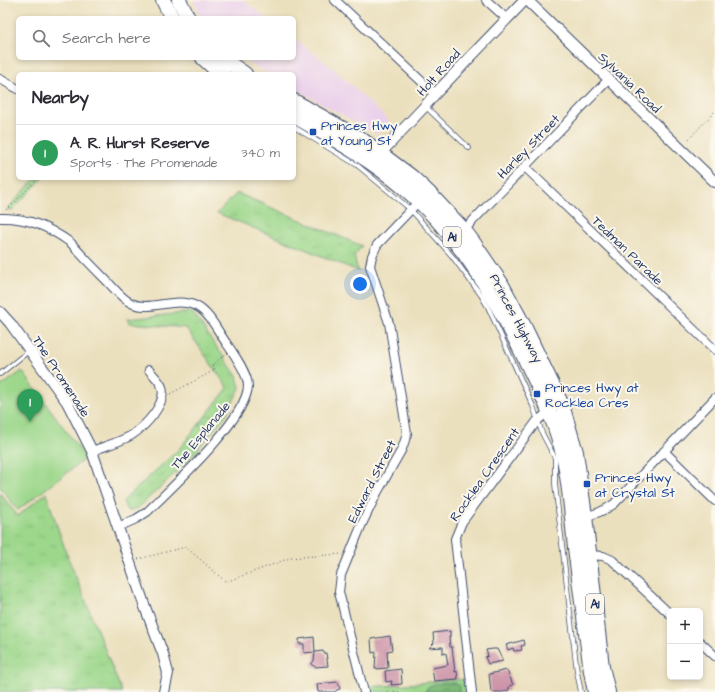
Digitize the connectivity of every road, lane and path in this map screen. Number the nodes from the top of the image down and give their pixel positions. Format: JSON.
{"nodes":[{"id":1,"x":163,"y":0,"type":"edge"},
{"id":2,"x":179,"y":0,"type":"edge"},
{"id":3,"x":335,"y":0,"type":"edge"},
{"id":4,"x":486,"y":0,"type":"edge"},
{"id":5,"x":526,"y":0,"type":"edge"},
{"id":6,"x":171,"y":16,"type":"edge"},
{"id":7,"x":187,"y":16,"type":"edge"},
{"id":8,"x":507,"y":19,"type":"junction"},
{"id":9,"x":206,"y":60,"type":"edge"},
{"id":10,"x":225,"y":60,"type":"edge"},
{"id":11,"x":220,"y":72,"type":"edge"},
{"id":12,"x":242,"y":72,"type":"edge"},
{"id":13,"x":0,"y":79,"type":"edge"},
{"id":14,"x":609,"y":79,"type":"junction"},
{"id":15,"x":16,"y":88,"type":"edge"},
{"id":16,"x":435,"y":94,"type":"junction"},
{"id":17,"x":425,"y":106,"type":"junction"},
{"id":18,"x":296,"y":109,"type":"edge"},
{"id":19,"x":715,"y":111,"type":"edge"},
{"id":20,"x":296,"y":128,"type":"edge"},
{"id":21,"x":469,"y":148,"type":"dead end"},
{"id":22,"x":680,"y":148,"type":"junction"},
{"id":23,"x":376,"y":158,"type":"junction"},
{"id":24,"x":525,"y":167,"type":"junction"},
{"id":25,"x":36,"y":180,"type":"edge"},
{"id":26,"x":715,"y":182,"type":"edge"},
{"id":27,"x":12,"y":205,"type":"dead end"},
{"id":28,"x":415,"y":205,"type":"junction"},
{"id":29,"x":0,"y":218,"type":"edge"},
{"id":30,"x":464,"y":230,"type":"junction"},
{"id":31,"x":0,"y":312,"type":"edge"},
{"id":32,"x":30,"y":350,"type":"junction"},
{"id":33,"x":231,"y":350,"type":"junction"},
{"id":34,"x":715,"y":350,"type":"edge"},
{"id":35,"x":149,"y":370,"type":"dead end"},
{"id":36,"x":0,"y":374,"type":"edge"},
{"id":37,"x":165,"y":395,"type":"junction"},
{"id":38,"x":715,"y":398,"type":"edge"},
{"id":39,"x":556,"y":408,"type":"junction"},
{"id":40,"x":537,"y":421,"type":"junction"},
{"id":41,"x":92,"y":451,"type":"junction"},
{"id":42,"x":664,"y":451,"type":"junction"},
{"id":43,"x":715,"y":501,"type":"edge"},
{"id":44,"x":579,"y":517,"type":"junction"},
{"id":45,"x":118,"y":527,"type":"junction"},
{"id":46,"x":569,"y":551,"type":"junction"},
{"id":47,"x":349,"y":555,"type":"junction"},
{"id":48,"x":590,"y":555,"type":"junction"},
{"id":49,"x":129,"y":561,"type":"junction"},
{"id":50,"x":667,"y":611,"type":"edge"},
{"id":51,"x":578,"y":625,"type":"junction"},
{"id":52,"x":702,"y":644,"type":"edge"},
{"id":53,"x":715,"y":656,"type":"edge"},
{"id":54,"x":164,"y":692,"type":"edge"},
{"id":55,"x":364,"y":692,"type":"edge"},
{"id":56,"x":386,"y":692,"type":"edge"},
{"id":57,"x":399,"y":692,"type":"edge"},
{"id":58,"x":472,"y":692,"type":"edge"},
{"id":59,"x":580,"y":692,"type":"edge"},
{"id":60,"x":595,"y":692,"type":"edge"},
{"id":61,"x":608,"y":692,"type":"edge"}],
"edges":[{"from":1,"to":6,"type":"highway"},
{"from":2,"to":7,"type":"highway"},
{"from":3,"to":16,"type":"street"},
{"from":4,"to":8,"type":"street"},
{"from":5,"to":8,"type":"street","name":"Holt Road"},
{"from":5,"to":14,"type":"street","name":"Sylvania Road"},
{"from":8,"to":16,"type":"street","name":"Holt Road"},
{"from":9,"to":11,"type":"highway"},
{"from":10,"to":12,"type":"highway"},
{"from":13,"to":15,"type":"street"},
{"from":14,"to":22,"type":"street","name":"Sylvania Road"},
{"from":14,"to":24,"type":"street","name":"Harley Street"},
{"from":16,"to":17,"type":"street","name":"Holt Road"},
{"from":17,"to":21,"type":"lane"},
{"from":17,"to":23,"type":"street","name":"Holt Road"},
{"from":18,"to":23,"type":"highway","name":"Princes Highway","number":"A1"},
{"from":19,"to":22,"type":"path"},
{"from":20,"to":28,"type":"lane","name":"Princes Highway"},
{"from":22,"to":26,"type":"street","name":"Sylvania Road"},
{"from":23,"to":28,"type":"highway","name":"Princes Highway","number":"A1"},
{"from":23,"to":30,"type":"highway","name":"Princes Highway","number":"A1"},
{"from":24,"to":30,"type":"street","name":"Harley Street"},
{"from":24,"to":34,"type":"street","name":"Tedman Parade"},
{"from":25,"to":27,"type":"path"},
{"from":28,"to":39,"type":"highway","name":"Princes Highway","number":"A1"},
{"from":28,"to":40,"type":"lane","name":"Princes Highway"},
{"from":28,"to":47,"type":"street","name":"Edward Street"},
{"from":29,"to":33,"type":"street","name":"The Esplanade"},
{"from":30,"to":39,"type":"highway","name":"Princes Highway","number":"A1"},
{"from":31,"to":32,"type":"street","name":"The Promenade"},
{"from":32,"to":36,"type":"lane"},
{"from":32,"to":41,"type":"street","name":"The Promenade"},
{"from":33,"to":37,"type":"path"},
{"from":33,"to":45,"type":"street","name":"The Esplanade"},
{"from":35,"to":37,"type":"street"},
{"from":37,"to":41,"type":"street"},
{"from":38,"to":42,"type":"street"},
{"from":39,"to":40,"type":"street","name":"Rocklea Crescent"},
{"from":39,"to":44,"type":"highway","name":"Princes Highway","number":"A1"},
{"from":40,"to":46,"type":"lane","name":"Princes Highway"},
{"from":40,"to":58,"type":"street","name":"Rocklea Crescent"},
{"from":41,"to":45,"type":"street","name":"The Promenade"},
{"from":42,"to":43,"type":"street"},
{"from":42,"to":44,"type":"street"},
{"from":44,"to":46,"type":"highway","name":"Princes Highway","number":"A1"},
{"from":44,"to":48,"type":"highway","name":"Princes Highway","number":"A1"},
{"from":45,"to":49,"type":"street"},
{"from":46,"to":51,"type":"highway","name":"Princes Highway","number":"A1"},
{"from":47,"to":49,"type":"path"},
{"from":47,"to":55,"type":"street","name":"Edward Street"},
{"from":48,"to":50,"type":"street"},
{"from":48,"to":61,"type":"highway","name":"Princes Highway","number":"A1"},
{"from":49,"to":54,"type":"street"},
{"from":51,"to":59,"type":"lane","name":"Princes Highway"},
{"from":51,"to":60,"type":"highway","name":"Princes Highway","number":"A1"},
{"from":52,"to":53,"type":"street"},
{"from":56,"to":57,"type":"path"}]}
